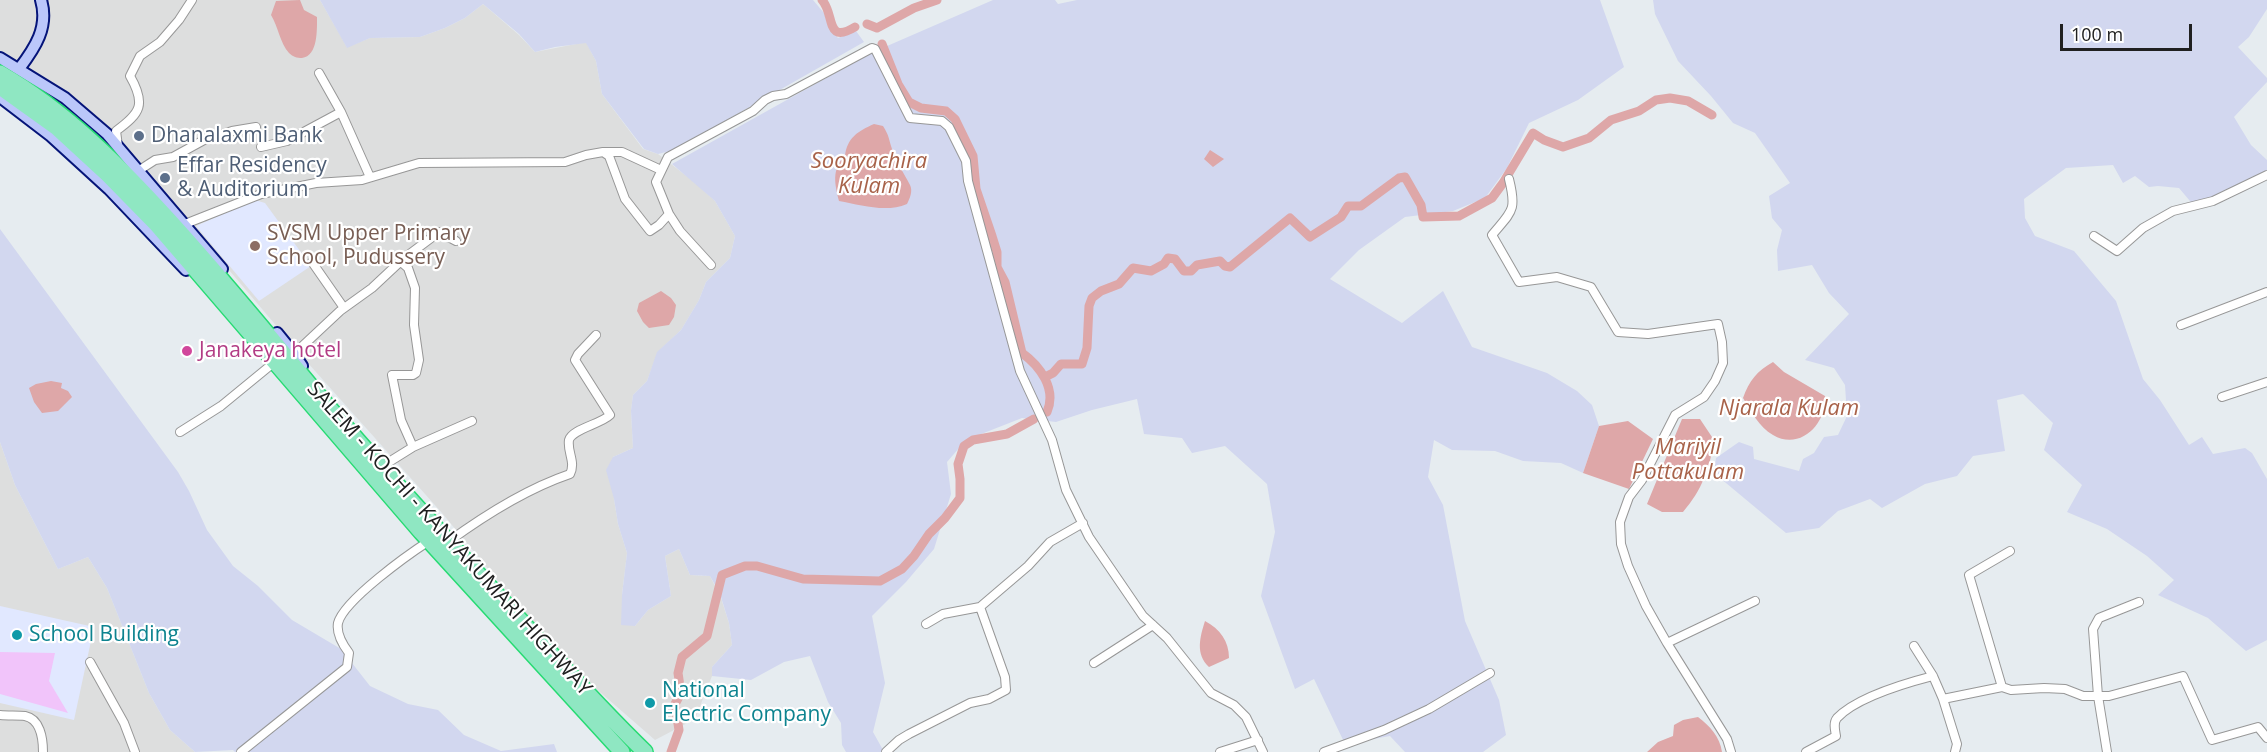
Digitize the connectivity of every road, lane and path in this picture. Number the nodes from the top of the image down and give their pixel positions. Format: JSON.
{"nodes":[{"id":1,"x":41,"y":0,"type":"edge"},
{"id":2,"x":192,"y":0,"type":"edge"},
{"id":3,"x":0,"y":58,"type":"edge"},
{"id":4,"x":19,"y":69,"type":"junction"},
{"id":5,"x":0,"y":73,"type":"edge"},
{"id":6,"x":319,"y":73,"type":"dead end"},
{"id":7,"x":0,"y":87,"type":"edge"},
{"id":8,"x":0,"y":97,"type":"edge"},
{"id":9,"x":341,"y":112,"type":"junction"},
{"id":10,"x":256,"y":127,"type":"dead end"},
{"id":11,"x":261,"y":147,"type":"dead end"},
{"id":12,"x":118,"y":148,"type":"junction"},
{"id":13,"x":603,"y":152,"type":"junction"},
{"id":14,"x":661,"y":170,"type":"junction"},
{"id":15,"x":138,"y":171,"type":"junction"},
{"id":16,"x":2267,"y":174,"type":"edge"},
{"id":17,"x":370,"y":177,"type":"junction"},
{"id":18,"x":1509,"y":179,"type":"dead end"},
{"id":19,"x":669,"y":214,"type":"junction"},
{"id":20,"x":185,"y":224,"type":"junction"},
{"id":21,"x":2094,"y":236,"type":"dead end"},
{"id":22,"x":456,"y":242,"type":"dead end"},
{"id":23,"x":400,"y":261,"type":"junction"},
{"id":24,"x":312,"y":262,"type":"dead end"},
{"id":25,"x":711,"y":265,"type":"dead end"},
{"id":26,"x":2267,"y":292,"type":"edge"},
{"id":27,"x":344,"y":308,"type":"junction"},
{"id":28,"x":2181,"y":325,"type":"dead end"},
{"id":29,"x":596,"y":335,"type":"dead end"},
{"id":30,"x":294,"y":354,"type":"junction"},
{"id":31,"x":271,"y":365,"type":"junction"},
{"id":32,"x":2267,"y":382,"type":"edge"},
{"id":33,"x":314,"y":389,"type":"junction"},
{"id":34,"x":2222,"y":397,"type":"dead end"},
{"id":35,"x":472,"y":421,"type":"dead end"},
{"id":36,"x":180,"y":432,"type":"dead end"},
{"id":37,"x":413,"y":447,"type":"junction"},
{"id":38,"x":381,"y":467,"type":"junction"},
{"id":39,"x":1083,"y":523,"type":"junction"},
{"id":40,"x":425,"y":536,"type":"junction"},
{"id":41,"x":448,"y":542,"type":"junction"},
{"id":42,"x":2010,"y":551,"type":"dead end"},
{"id":43,"x":1755,"y":601,"type":"dead end"},
{"id":44,"x":2139,"y":602,"type":"dead end"},
{"id":45,"x":980,"y":607,"type":"junction"},
{"id":46,"x":926,"y":624,"type":"dead end"},
{"id":47,"x":1154,"y":626,"type":"junction"},
{"id":48,"x":1666,"y":643,"type":"junction"},
{"id":49,"x":1914,"y":646,"type":"dead end"},
{"id":50,"x":90,"y":662,"type":"dead end"},
{"id":51,"x":1094,"y":663,"type":"dead end"},
{"id":52,"x":1490,"y":673,"type":"dead end"},
{"id":53,"x":1933,"y":676,"type":"junction"},
{"id":54,"x":2002,"y":687,"type":"junction"},
{"id":55,"x":2098,"y":696,"type":"junction"},
{"id":56,"x":1943,"y":699,"type":"junction"},
{"id":57,"x":0,"y":715,"type":"edge"},
{"id":58,"x":2267,"y":738,"type":"edge"},
{"id":59,"x":1258,"y":740,"type":"junction"},
{"id":60,"x":43,"y":752,"type":"edge"},
{"id":61,"x":135,"y":752,"type":"edge"},
{"id":62,"x":241,"y":752,"type":"edge"},
{"id":63,"x":622,"y":752,"type":"edge"},
{"id":64,"x":645,"y":752,"type":"edge"},
{"id":65,"x":886,"y":752,"type":"edge"},
{"id":66,"x":1220,"y":752,"type":"edge"},
{"id":67,"x":1263,"y":752,"type":"edge"},
{"id":68,"x":1324,"y":752,"type":"edge"},
{"id":69,"x":1731,"y":752,"type":"edge"},
{"id":70,"x":1806,"y":752,"type":"edge"},
{"id":71,"x":1955,"y":752,"type":"edge"},
{"id":72,"x":2107,"y":752,"type":"edge"}],
"edges":[{"from":1,"to":4,"type":"street"},
{"from":2,"to":12,"type":"street"},
{"from":3,"to":4,"type":"street"},
{"from":4,"to":12,"type":"street"},
{"from":5,"to":33,"type":"highway","name":"SALEM - KOCHI - KANYAKUMARI HIGHWAY"},
{"from":6,"to":9,"type":"street"},
{"from":7,"to":40,"type":"highway","name":"SALEM - KOCHI - KANYAKUMARI HIGHWAY"},
{"from":8,"to":31,"type":"street"},
{"from":9,"to":11,"type":"street"},
{"from":9,"to":17,"type":"street"},
{"from":10,"to":15,"type":"street"},
{"from":12,"to":15,"type":"street"},
{"from":13,"to":14,"type":"street"},
{"from":13,"to":17,"type":"street"},
{"from":13,"to":19,"type":"street"},
{"from":14,"to":19,"type":"street"},
{"from":14,"to":39,"type":"street"},
{"from":15,"to":20,"type":"street"},
{"from":16,"to":21,"type":"street"},
{"from":17,"to":20,"type":"street"},
{"from":18,"to":48,"type":"street"},
{"from":19,"to":25,"type":"street"},
{"from":20,"to":30,"type":"street"},
{"from":22,"to":23,"type":"street"},
{"from":23,"to":27,"type":"street"},
{"from":23,"to":37,"type":"street"},
{"from":24,"to":27,"type":"street"},
{"from":26,"to":28,"type":"street"},
{"from":27,"to":30,"type":"street"},
{"from":29,"to":41,"type":"street"},
{"from":30,"to":33,"type":"street"},
{"from":31,"to":36,"type":"street"},
{"from":31,"to":40,"type":"street"},
{"from":32,"to":34,"type":"street"},
{"from":33,"to":38,"type":"highway","name":"SALEM - KOCHI - KANYAKUMARI HIGHWAY"},
{"from":35,"to":37,"type":"street"},
{"from":37,"to":38,"type":"street"},
{"from":38,"to":41,"type":"highway","name":"SALEM - KOCHI - KANYAKUMARI HIGHWAY"},
{"from":39,"to":45,"type":"street"},
{"from":39,"to":47,"type":"street"},
{"from":40,"to":62,"type":"street"},
{"from":40,"to":63,"type":"highway","name":"SALEM - KOCHI - KANYAKUMARI HIGHWAY"},
{"from":41,"to":64,"type":"highway","name":"SALEM - KOCHI - KANYAKUMARI HIGHWAY"},
{"from":42,"to":54,"type":"street"},
{"from":43,"to":48,"type":"street"},
{"from":44,"to":55,"type":"street"},
{"from":45,"to":46,"type":"street"},
{"from":45,"to":65,"type":"street"},
{"from":47,"to":51,"type":"street"},
{"from":47,"to":59,"type":"street"},
{"from":48,"to":69,"type":"street"},
{"from":49,"to":53,"type":"street"},
{"from":50,"to":61,"type":"street"},
{"from":52,"to":68,"type":"street"},
{"from":53,"to":56,"type":"street"},
{"from":53,"to":70,"type":"street"},
{"from":54,"to":55,"type":"street"},
{"from":54,"to":56,"type":"street"},
{"from":55,"to":58,"type":"street"},
{"from":55,"to":72,"type":"street"},
{"from":56,"to":71,"type":"street"},
{"from":57,"to":60,"type":"street"},
{"from":59,"to":66,"type":"street"},
{"from":59,"to":67,"type":"street"}]}
